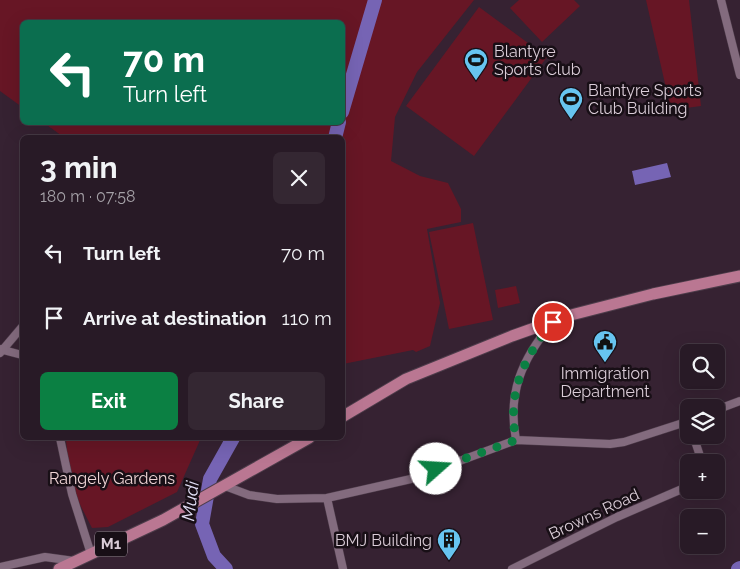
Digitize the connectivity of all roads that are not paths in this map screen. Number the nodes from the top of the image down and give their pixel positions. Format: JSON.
{"nodes":[{"id":1,"x":721,"y":0,"type":"edge"},
{"id":2,"x":740,"y":75,"type":"edge"},
{"id":3,"x":740,"y":276,"type":"edge"},
{"id":4,"x":553,"y":322,"type":"junction"},
{"id":5,"x":20,"y":328,"type":"edge"},
{"id":6,"x":1,"y":350,"type":"edge"},
{"id":7,"x":20,"y":354,"type":"edge"},
{"id":8,"x":740,"y":401,"type":"edge"},
{"id":9,"x":725,"y":407,"type":"edge"},
{"id":10,"x":345,"y":415,"type":"edge"},
{"id":11,"x":680,"y":424,"type":"edge"},
{"id":12,"x":60,"y":440,"type":"edge"},
{"id":13,"x":306,"y":440,"type":"edge"},
{"id":14,"x":516,"y":440,"type":"junction"},
{"id":15,"x":220,"y":488,"type":"junction"},
{"id":16,"x":680,"y":490,"type":"edge"},
{"id":17,"x":327,"y":498,"type":"junction"},
{"id":18,"x":91,"y":554,"type":"junction"},
{"id":19,"x":74,"y":561,"type":"junction"},
{"id":20,"x":0,"y":568,"type":"edge"},
{"id":21,"x":59,"y":569,"type":"edge"},
{"id":22,"x":343,"y":569,"type":"edge"},
{"id":23,"x":512,"y":569,"type":"edge"}],
"edges":[{"from":1,"to":2,"type":"street"},
{"from":3,"to":4,"type":"highway"},
{"from":4,"to":10,"type":"highway"},
{"from":4,"to":14,"type":"street"},
{"from":5,"to":6,"type":"street"},
{"from":6,"to":7,"type":"street"},
{"from":8,"to":9,"type":"street"},
{"from":11,"to":14,"type":"street"},
{"from":12,"to":18,"type":"street"},
{"from":13,"to":15,"type":"highway","number":"M1"},
{"from":14,"to":17,"type":"street"},
{"from":15,"to":17,"type":"street"},
{"from":15,"to":18,"type":"highway","number":"M1"},
{"from":16,"to":23,"type":"street","name":"Browns Road"},
{"from":17,"to":22,"type":"street"},
{"from":18,"to":19,"type":"highway","number":"M1"},
{"from":19,"to":20,"type":"street"},
{"from":19,"to":21,"type":"highway","number":"M1"}]}
